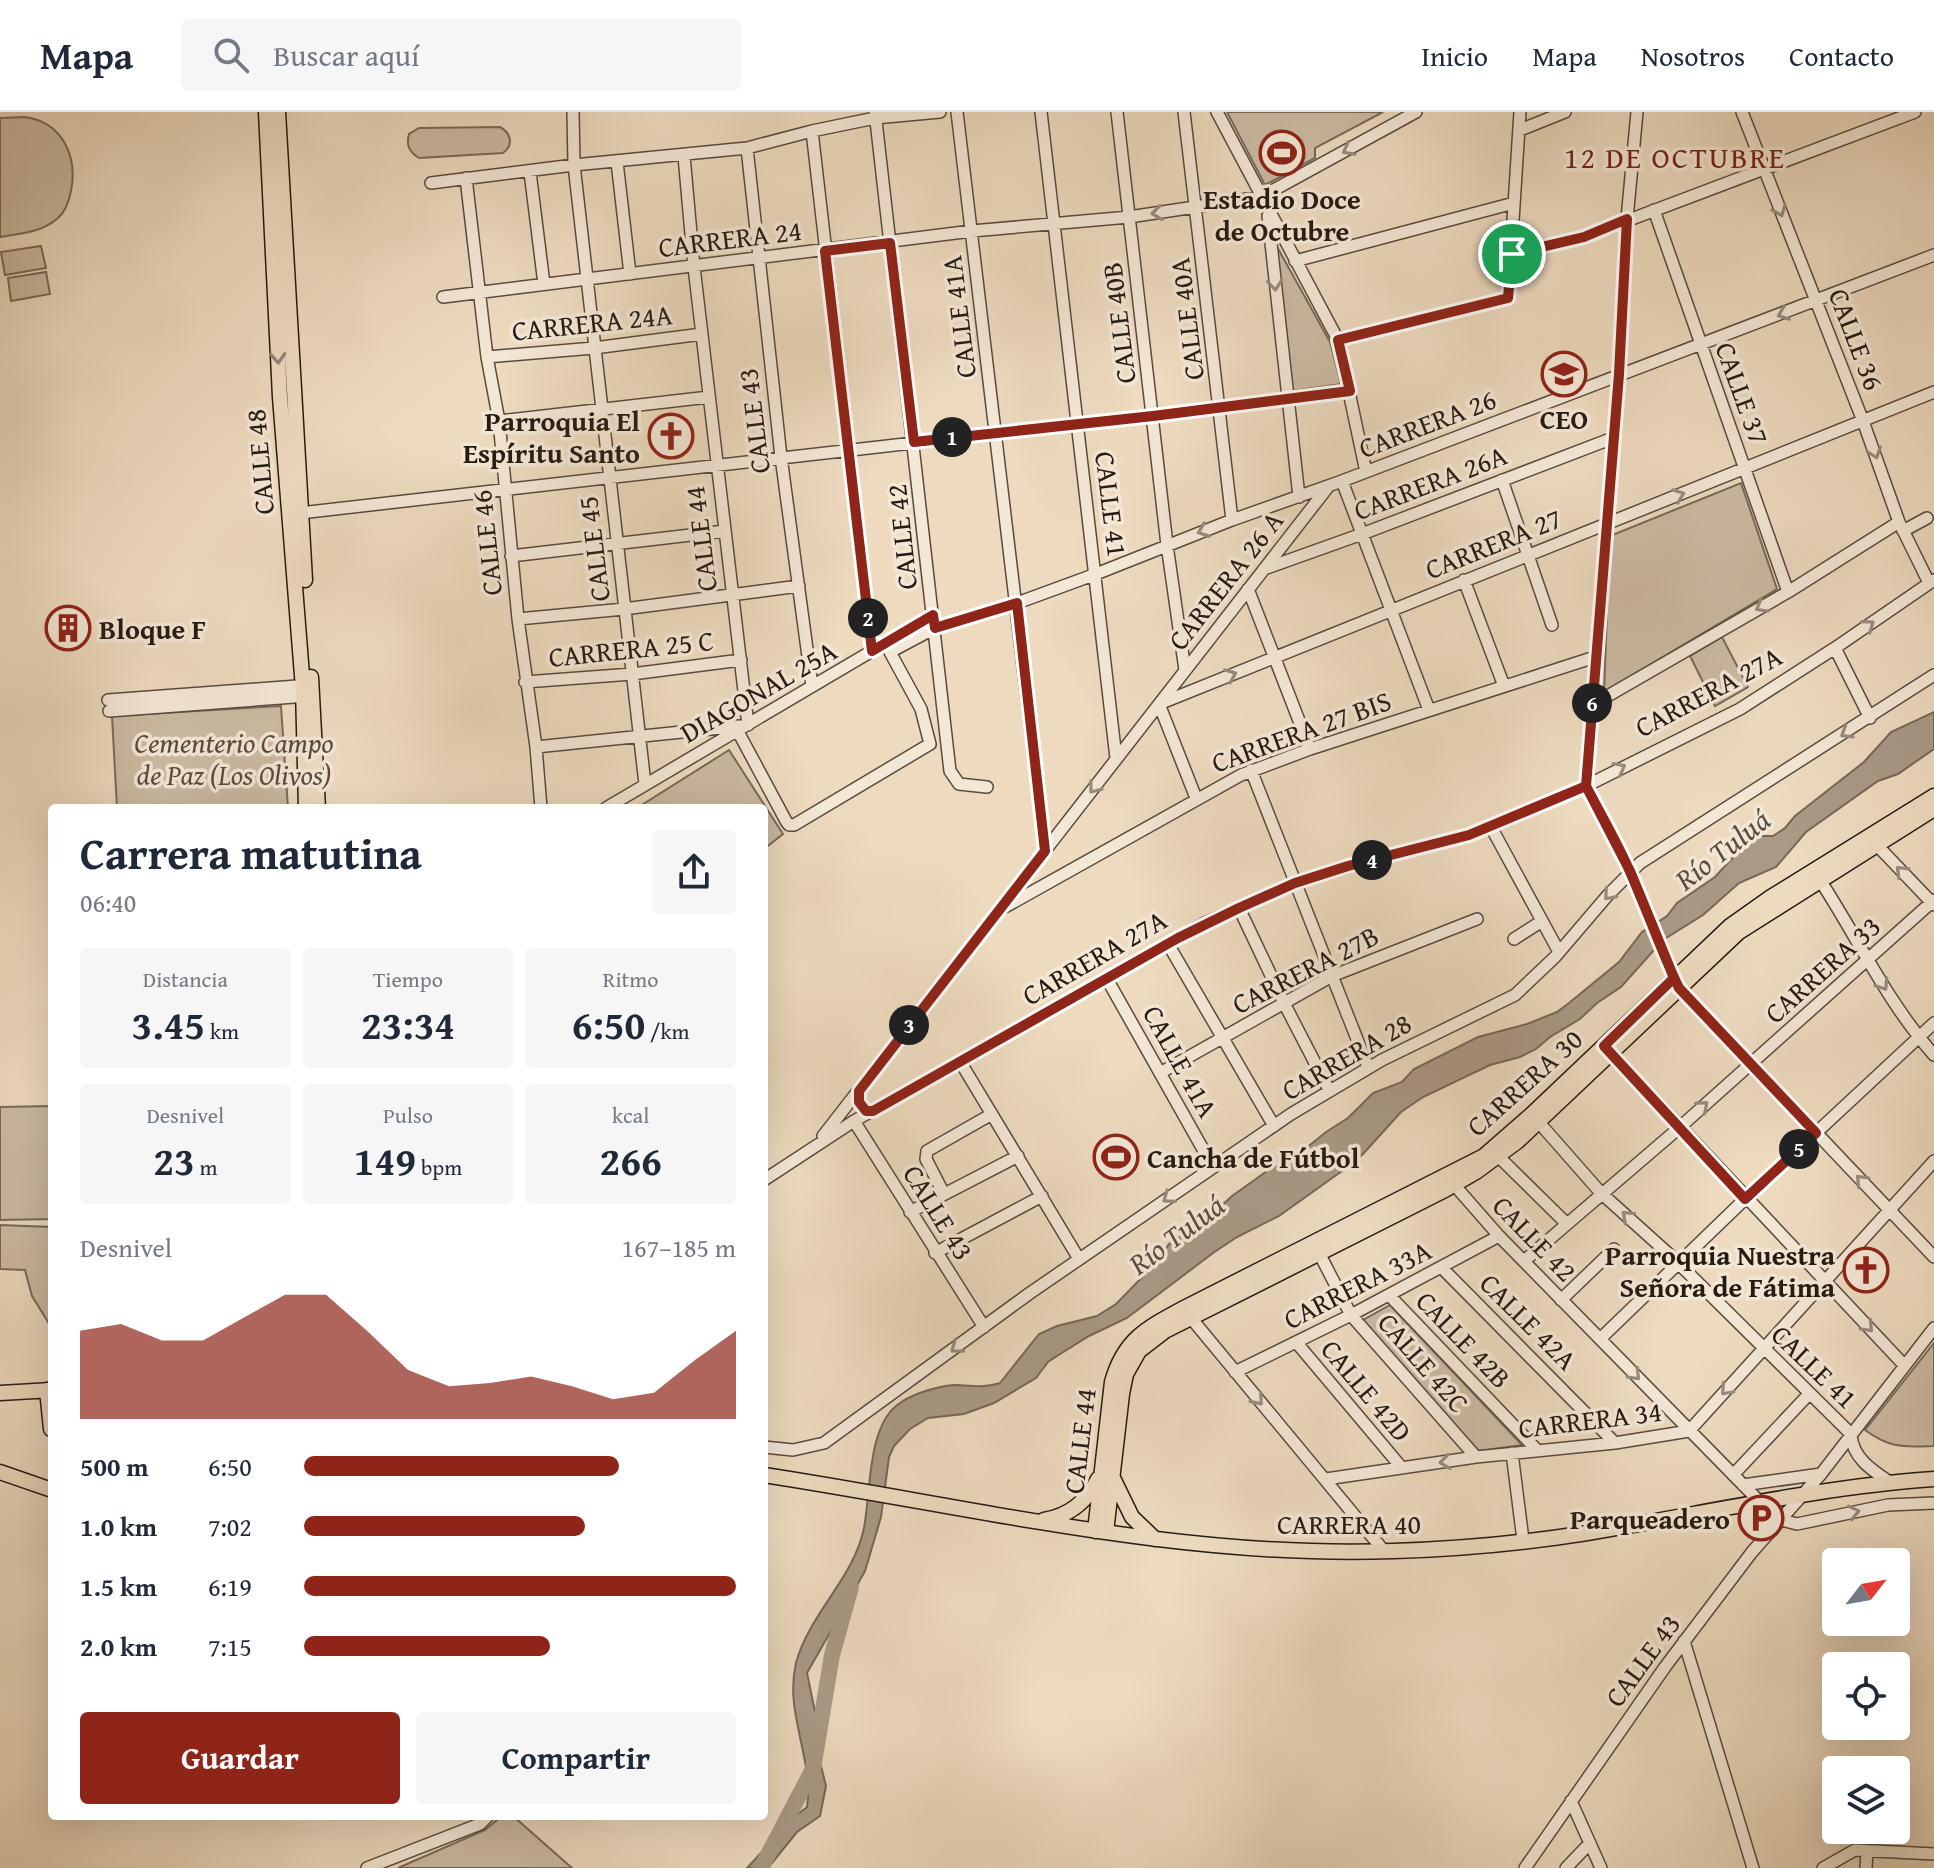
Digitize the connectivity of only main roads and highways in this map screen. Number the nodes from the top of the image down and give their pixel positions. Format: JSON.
{"nodes":[{"id":1,"x":266,"y":112,"type":"edge"},
{"id":2,"x":278,"y":112,"type":"edge"},
{"id":3,"x":307,"y":691,"type":"junction"},
{"id":4,"x":1934,"y":796,"type":"edge"},
{"id":5,"x":306,"y":804,"type":"edge"},
{"id":6,"x":318,"y":804,"type":"edge"},
{"id":7,"x":1934,"y":809,"type":"edge"},
{"id":8,"x":1872,"y":841,"type":"junction"},
{"id":9,"x":1535,"y":1118,"type":"junction"},
{"id":10,"x":1450,"y":1180,"type":"junction"},
{"id":11,"x":1311,"y":1253,"type":"junction"},
{"id":12,"x":1138,"y":1344,"type":"junction"},
{"id":13,"x":1124,"y":1362,"type":"joint"},
{"id":14,"x":48,"y":1390,"type":"edge"},
{"id":15,"x":0,"y":1393,"type":"edge"},
{"id":16,"x":1107,"y":1471,"type":"junction"},
{"id":17,"x":0,"y":1472,"type":"edge"},
{"id":18,"x":768,"y":1476,"type":"edge"},
{"id":19,"x":1934,"y":1479,"type":"edge"},
{"id":20,"x":48,"y":1489,"type":"edge"},
{"id":21,"x":1033,"y":1522,"type":"junction"},
{"id":22,"x":1100,"y":1531,"type":"junction"},
{"id":23,"x":1155,"y":1539,"type":"junction"}],
"edges":[{"from":1,"to":3,"type":"main road","name":"CALLE 48","one_way":true},
{"from":2,"to":3,"type":"main road","name":"CALLE 48"},
{"from":3,"to":5,"type":"main road","name":"CALLE 48"},
{"from":3,"to":6,"type":"main road","name":"CALLE 48"},
{"from":4,"to":8,"type":"main road","name":"CARRERA 30"},
{"from":7,"to":8,"type":"main road","name":"CARRERA 30"},
{"from":8,"to":9,"type":"main road","name":"CARRERA 30"},
{"from":9,"to":10,"type":"main road","name":"CARRERA 30"},
{"from":9,"to":10,"type":"main road","name":"CARRERA 30"},
{"from":10,"to":11,"type":"main road","name":"CARRERA 30"},
{"from":11,"to":12,"type":"main road","name":"CARRERA 30"},
{"from":11,"to":12,"type":"main road","name":"CARRERA 30"},
{"from":12,"to":13,"type":"main road","name":"CARRERA 30"},
{"from":13,"to":16,"type":"main road","name":"CALLE 44"},
{"from":14,"to":15,"type":"main road"},
{"from":16,"to":21,"type":"main road"},
{"from":16,"to":22,"type":"main road","name":"CALLE 44"},
{"from":16,"to":23,"type":"main road"},
{"from":17,"to":20,"type":"main road"},
{"from":18,"to":21,"type":"main road","name":"CARRERA 40"},
{"from":19,"to":23,"type":"main road","name":"CARRERA 40"},
{"from":21,"to":22,"type":"main road","name":"CARRERA 40"},
{"from":22,"to":23,"type":"main road","name":"CARRERA 40"}]}
